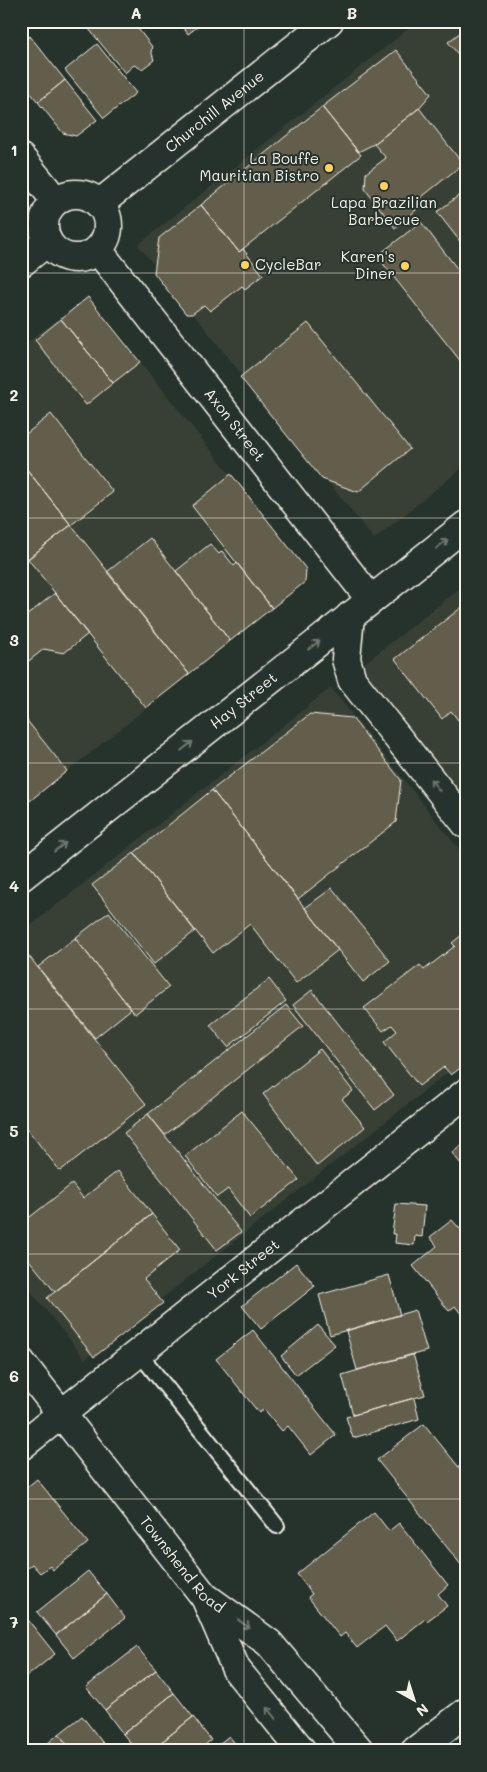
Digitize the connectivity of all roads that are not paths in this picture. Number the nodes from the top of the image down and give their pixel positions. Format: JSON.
{"nodes":[{"id":1,"x":329,"y":21,"type":"edge"},
{"id":2,"x":21,"y":158,"type":"edge"},
{"id":3,"x":56,"y":201,"type":"junction"},
{"id":4,"x":99,"y":204,"type":"junction"},
{"id":5,"x":47,"y":242,"type":"junction"},
{"id":6,"x":98,"y":250,"type":"junction"},
{"id":7,"x":21,"y":263,"type":"edge"},
{"id":8,"x":466,"y":525,"type":"edge"},
{"id":9,"x":360,"y":608,"type":"junction"},
{"id":10,"x":466,"y":824,"type":"edge"},
{"id":11,"x":21,"y":877,"type":"edge"},
{"id":12,"x":466,"y":1093,"type":"edge"},
{"id":13,"x":139,"y":1352,"type":"junction"},
{"id":14,"x":21,"y":1362,"type":"edge"},
{"id":15,"x":62,"y":1414,"type":"junction"},
{"id":16,"x":21,"y":1446,"type":"edge"},
{"id":17,"x":277,"y":1526,"type":"dead end"},
{"id":18,"x":204,"y":1596,"type":"junction"},
{"id":19,"x":466,"y":1712,"type":"edge"},
{"id":20,"x":302,"y":1751,"type":"edge"},
{"id":21,"x":360,"y":1751,"type":"edge"},
{"id":22,"x":415,"y":1751,"type":"edge"}],
"edges":[{"from":1,"to":4,"type":"street","name":"Churchill Avenue"},
{"from":2,"to":3,"type":"street"},
{"from":3,"to":4,"type":"street"},
{"from":3,"to":5,"type":"street"},
{"from":4,"to":6,"type":"street"},
{"from":5,"to":6,"type":"street"},
{"from":5,"to":7,"type":"street"},
{"from":6,"to":9,"type":"street","name":"Axon Street"},
{"from":9,"to":8,"type":"street","name":"Hay Street","one_way":true},
{"from":10,"to":9,"type":"street","one_way":true},
{"from":11,"to":9,"type":"street","name":"Hay Street","one_way":true},
{"from":12,"to":13,"type":"street","name":"York Street"},
{"from":13,"to":15,"type":"street","name":"York Street"},
{"from":13,"to":17,"type":"lane"},
{"from":14,"to":15,"type":"street","name":"Townshend Road"},
{"from":15,"to":16,"type":"street","name":"York Street"},
{"from":15,"to":18,"type":"street","name":"Townshend Road"},
{"from":20,"to":18,"type":"street","one_way":true},
{"from":18,"to":21,"type":"street","name":"Townshend Road","one_way":true},
{"from":19,"to":22,"type":"street"}]}
